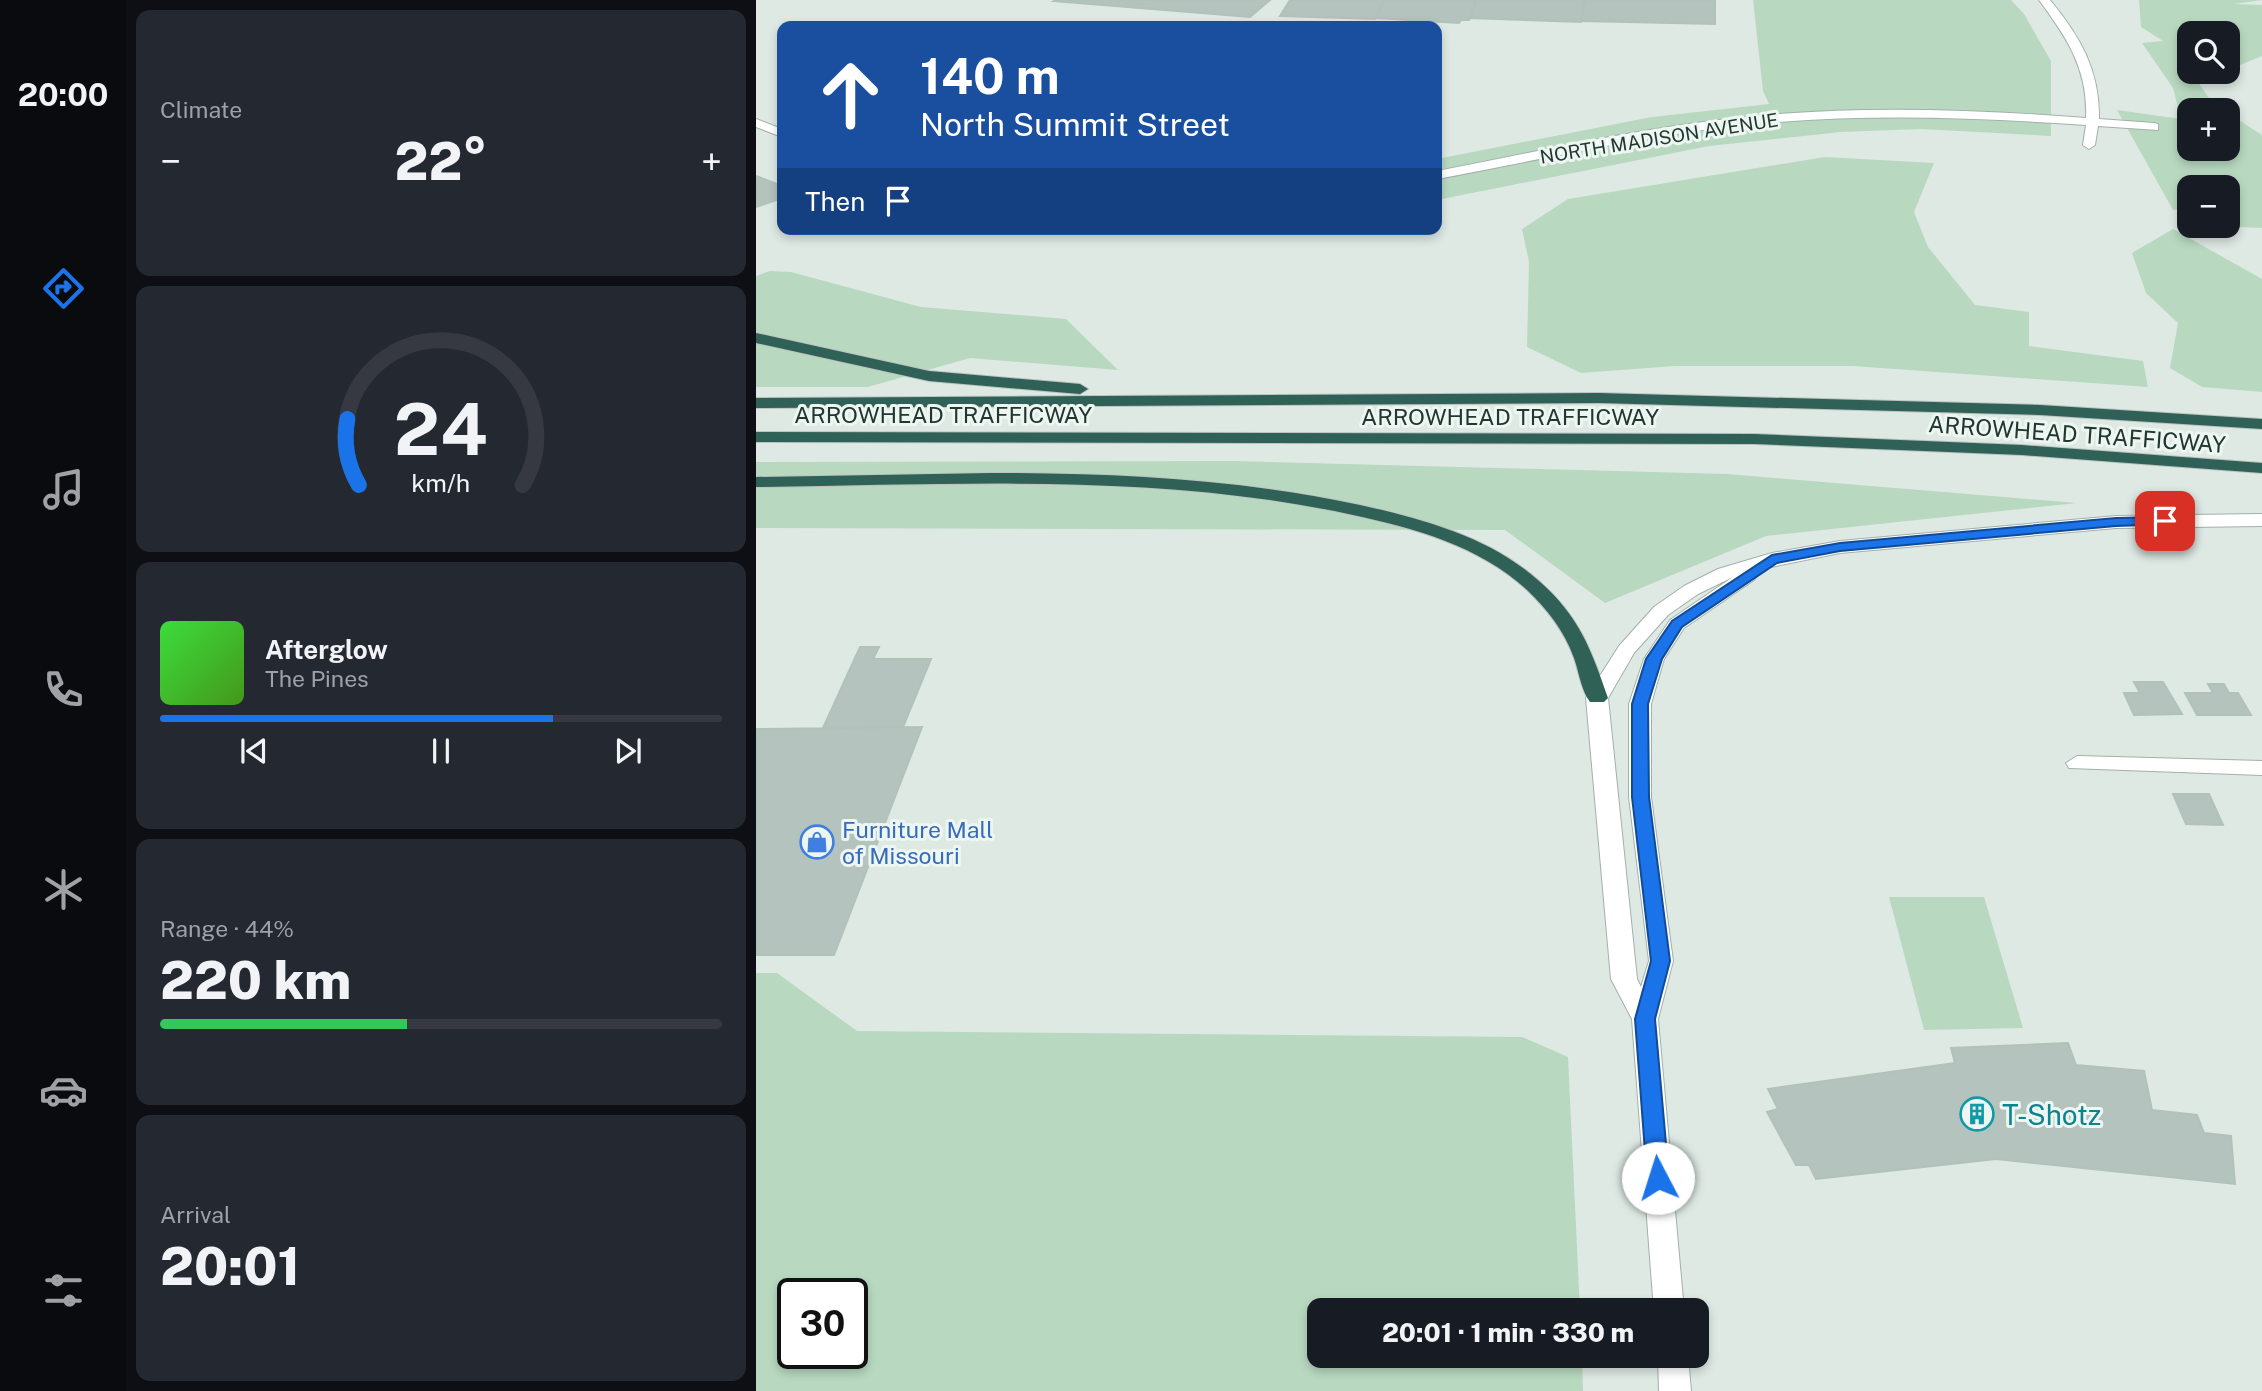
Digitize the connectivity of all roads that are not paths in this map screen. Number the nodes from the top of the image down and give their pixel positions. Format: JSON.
{"nodes":[{"id":1,"x":2044,"y":0,"type":"edge"},
{"id":2,"x":2093,"y":121,"type":"junction"},
{"id":3,"x":756,"y":123,"type":"edge"},
{"id":4,"x":2154,"y":127,"type":"dead end"},
{"id":5,"x":777,"y":131,"type":"edge"},
{"id":6,"x":2089,"y":145,"type":"dead end"},
{"id":7,"x":1442,"y":174,"type":"edge"},
{"id":8,"x":756,"y":338,"type":"edge"},
{"id":9,"x":1215,"y":400,"type":"junction"},
{"id":10,"x":756,"y":403,"type":"edge"},
{"id":11,"x":2262,"y":424,"type":"edge"},
{"id":12,"x":756,"y":437,"type":"edge"},
{"id":13,"x":2262,"y":468,"type":"edge"},
{"id":14,"x":756,"y":482,"type":"edge"},
{"id":15,"x":2262,"y":520,"type":"edge"},
{"id":16,"x":1772,"y":559,"type":"junction"},
{"id":17,"x":1597,"y":698,"type":"junction"},
{"id":18,"x":2077,"y":763,"type":"dead end"},
{"id":19,"x":2262,"y":768,"type":"edge"},
{"id":20,"x":1645,"y":1019,"type":"junction"},
{"id":21,"x":1668,"y":1298,"type":"edge"},
{"id":22,"x":1674,"y":1368,"type":"edge"},
{"id":23,"x":1675,"y":1391,"type":"edge"}],
"edges":[{"from":1,"to":2,"type":"street"},
{"from":2,"to":4,"type":"street","name":"NORTH MADISON AVENUE"},
{"from":2,"to":6,"type":"street"},
{"from":2,"to":7,"type":"street","name":"NORTH MADISON AVENUE"},
{"from":3,"to":5,"type":"street"},
{"from":8,"to":9,"type":"highway"},
{"from":9,"to":10,"type":"highway","name":"ARROWHEAD TRAFFICWAY"},
{"from":9,"to":11,"type":"highway","name":"ARROWHEAD TRAFFICWAY"},
{"from":12,"to":13,"type":"highway","name":"ARROWHEAD TRAFFICWAY"},
{"from":14,"to":17,"type":"highway"},
{"from":15,"to":16,"type":"street"},
{"from":16,"to":17,"type":"street"},
{"from":16,"to":20,"type":"street"},
{"from":17,"to":20,"type":"street"},
{"from":18,"to":19,"type":"street"},
{"from":20,"to":21,"type":"street"},
{"from":22,"to":23,"type":"street"}]}
